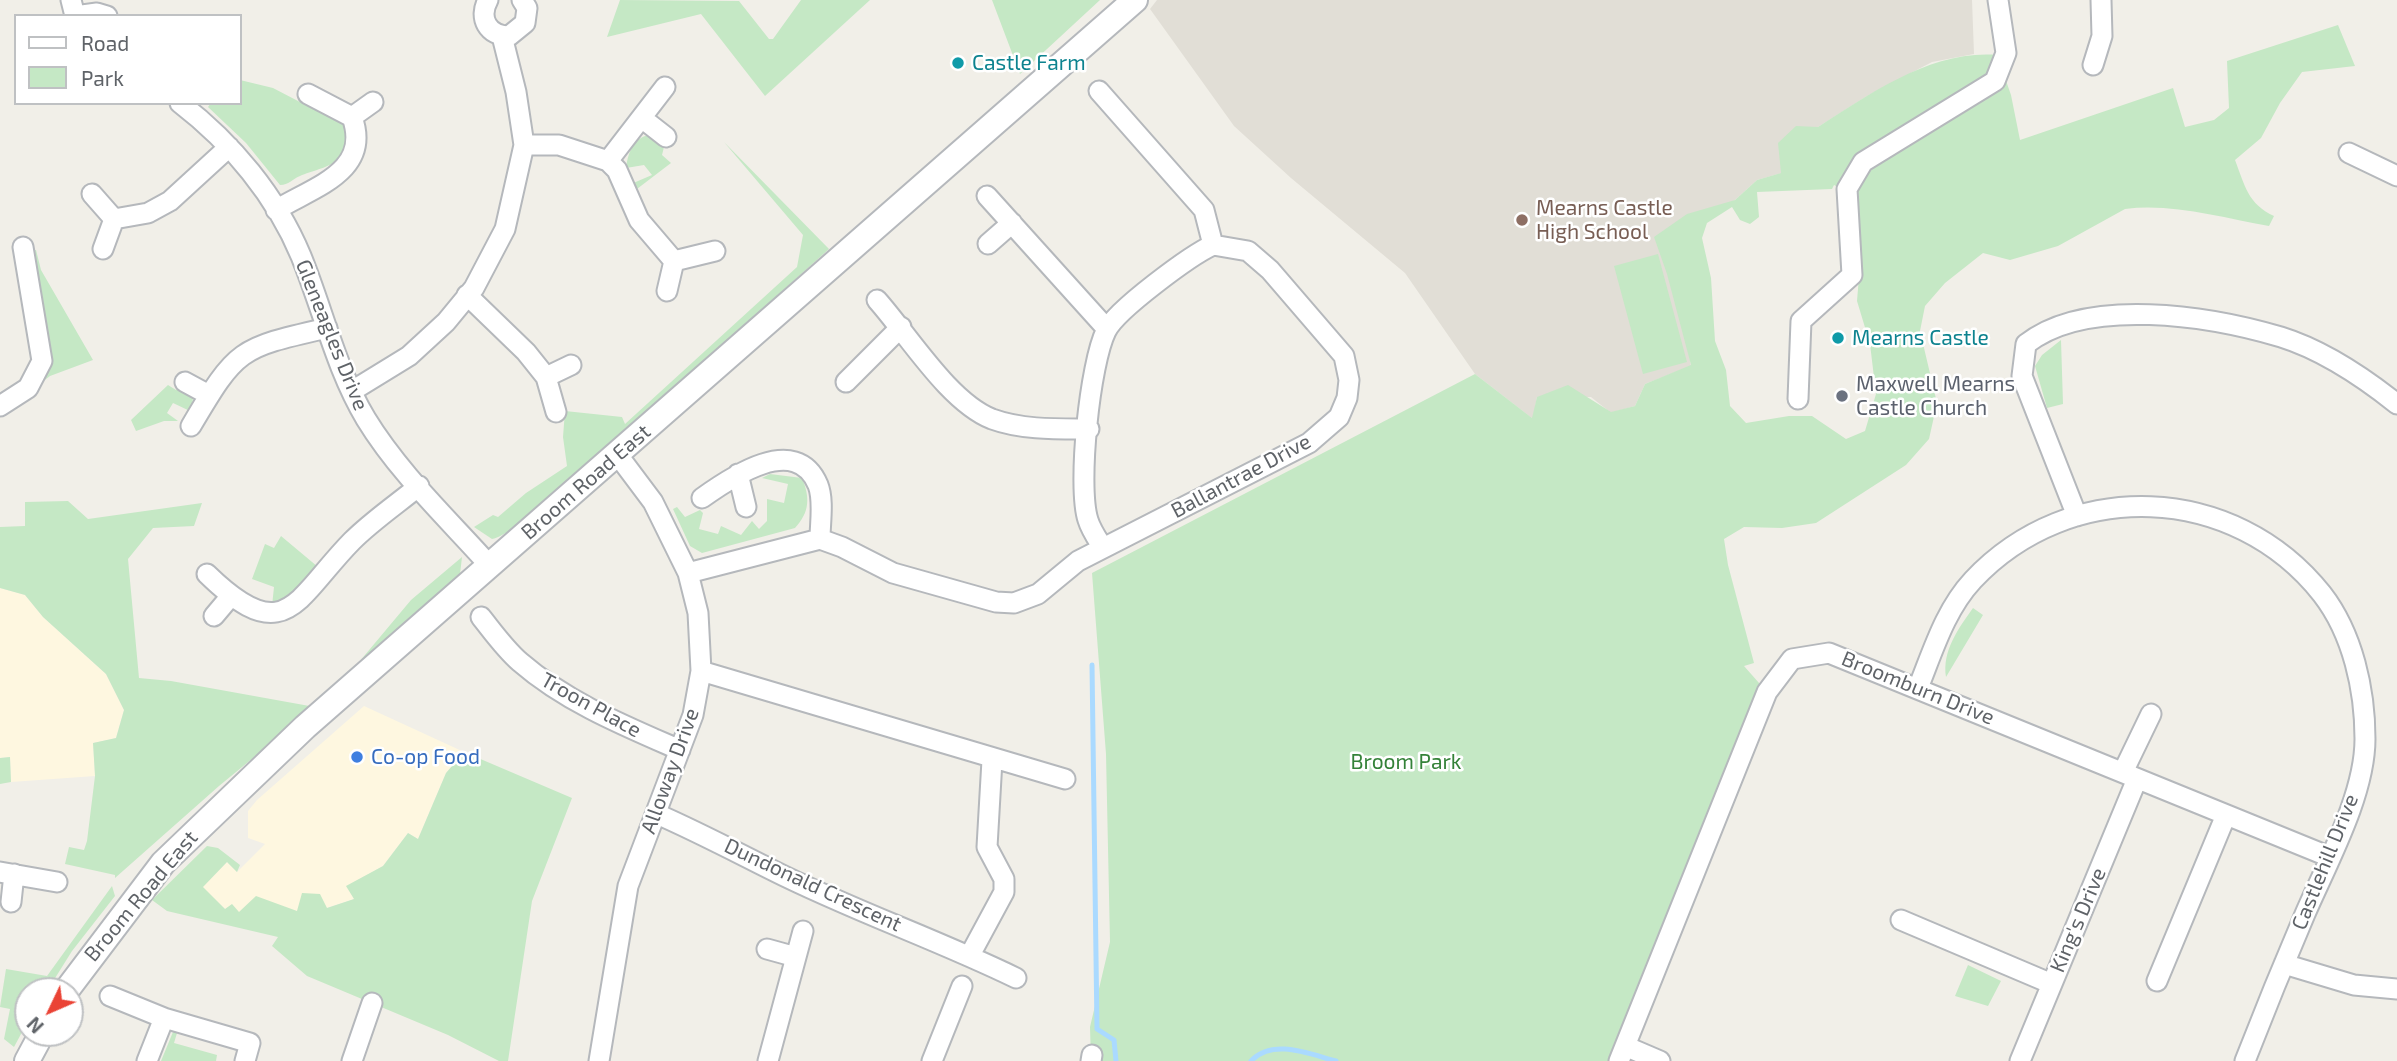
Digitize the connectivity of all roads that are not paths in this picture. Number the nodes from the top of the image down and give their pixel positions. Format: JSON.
{"nodes":[{"id":1,"x":488,"y":0,"type":"edge"},
{"id":2,"x":522,"y":0,"type":"edge"},
{"id":3,"x":1135,"y":0,"type":"edge"},
{"id":4,"x":1998,"y":0,"type":"edge"},
{"id":5,"x":2101,"y":0,"type":"edge"},
{"id":6,"x":502,"y":36,"type":"junction"},
{"id":7,"x":2093,"y":65,"type":"dead end"},
{"id":8,"x":665,"y":87,"type":"dead end"},
{"id":9,"x":1099,"y":91,"type":"dead end"},
{"id":10,"x":308,"y":94,"type":"dead end"},
{"id":11,"x":373,"y":102,"type":"dead end"},
{"id":12,"x":182,"y":105,"type":"edge"},
{"id":13,"x":352,"y":117,"type":"junction"},
{"id":14,"x":643,"y":119,"type":"junction"},
{"id":15,"x":666,"y":137,"type":"dead end"},
{"id":16,"x":524,"y":145,"type":"junction"},
{"id":17,"x":229,"y":147,"type":"junction"},
{"id":18,"x":2349,"y":153,"type":"dead end"},
{"id":19,"x":608,"y":161,"type":"junction"},
{"id":20,"x":2397,"y":176,"type":"edge"},
{"id":21,"x":92,"y":194,"type":"dead end"},
{"id":22,"x":987,"y":196,"type":"dead end"},
{"id":23,"x":276,"y":209,"type":"junction"},
{"id":24,"x":114,"y":219,"type":"junction"},
{"id":25,"x":1012,"y":223,"type":"junction"},
{"id":26,"x":988,"y":244,"type":"dead end"},
{"id":27,"x":1213,"y":245,"type":"junction"},
{"id":28,"x":23,"y":247,"type":"dead end"},
{"id":29,"x":103,"y":249,"type":"dead end"},
{"id":30,"x":715,"y":251,"type":"dead end"},
{"id":31,"x":674,"y":261,"type":"junction"},
{"id":32,"x":667,"y":291,"type":"dead end"},
{"id":33,"x":467,"y":295,"type":"junction"},
{"id":34,"x":877,"y":300,"type":"dead end"},
{"id":35,"x":901,"y":327,"type":"junction"},
{"id":36,"x":327,"y":328,"type":"junction"},
{"id":37,"x":1107,"y":329,"type":"junction"},
{"id":38,"x":571,"y":365,"type":"dead end"},
{"id":39,"x":546,"y":377,"type":"junction"},
{"id":40,"x":185,"y":382,"type":"dead end"},
{"id":41,"x":846,"y":382,"type":"dead end"},
{"id":42,"x":352,"y":391,"type":"junction"},
{"id":43,"x":209,"y":395,"type":"junction"},
{"id":44,"x":1798,"y":399,"type":"dead end"},
{"id":45,"x":2397,"y":404,"type":"edge"},
{"id":46,"x":0,"y":406,"type":"edge"},
{"id":47,"x":556,"y":412,"type":"dead end"},
{"id":48,"x":191,"y":426,"type":"dead end"},
{"id":49,"x":1089,"y":429,"type":"junction"},
{"id":50,"x":617,"y":454,"type":"junction"},
{"id":51,"x":738,"y":474,"type":"junction"},
{"id":52,"x":419,"y":486,"type":"junction"},
{"id":53,"x":702,"y":498,"type":"dead end"},
{"id":54,"x":746,"y":506,"type":"dead end"},
{"id":55,"x":2077,"y":516,"type":"junction"},
{"id":56,"x":820,"y":539,"type":"junction"},
{"id":57,"x":1103,"y":548,"type":"junction"},
{"id":58,"x":490,"y":566,"type":"junction"},
{"id":59,"x":688,"y":573,"type":"junction"},
{"id":60,"x":207,"y":574,"type":"dead end"},
{"id":61,"x":230,"y":597,"type":"junction"},
{"id":62,"x":214,"y":616,"type":"dead end"},
{"id":63,"x":481,"y":617,"type":"dead end"},
{"id":64,"x":701,"y":671,"type":"junction"},
{"id":65,"x":1918,"y":688,"type":"junction"},
{"id":66,"x":2151,"y":714,"type":"dead end"},
{"id":67,"x":680,"y":750,"type":"junction"},
{"id":68,"x":992,"y":760,"type":"junction"},
{"id":69,"x":2130,"y":775,"type":"junction"},
{"id":70,"x":1065,"y":779,"type":"dead end"},
{"id":71,"x":657,"y":814,"type":"junction"},
{"id":72,"x":2226,"y":815,"type":"junction"},
{"id":73,"x":2330,"y":857,"type":"junction"},
{"id":74,"x":7,"y":873,"type":"edge"},
{"id":75,"x":57,"y":882,"type":"dead end"},
{"id":76,"x":11,"y":901,"type":"dead end"},
{"id":77,"x":1901,"y":920,"type":"dead end"},
{"id":78,"x":803,"y":932,"type":"dead end"},
{"id":79,"x":767,"y":949,"type":"dead end"},
{"id":80,"x":970,"y":955,"type":"junction"},
{"id":81,"x":796,"y":957,"type":"junction"},
{"id":82,"x":2284,"y":964,"type":"junction"},
{"id":83,"x":77,"y":977,"type":"edge"},
{"id":84,"x":1016,"y":978,"type":"dead end"},
{"id":85,"x":2157,"y":981,"type":"dead end"},
{"id":86,"x":2052,"y":984,"type":"junction"},
{"id":87,"x":962,"y":986,"type":"dead end"},
{"id":88,"x":2397,"y":989,"type":"edge"},
{"id":89,"x":110,"y":996,"type":"dead end"},
{"id":90,"x":372,"y":1003,"type":"dead end"},
{"id":91,"x":164,"y":1018,"type":"junction"},
{"id":92,"x":1622,"y":1054,"type":"edge"},
{"id":93,"x":147,"y":1061,"type":"edge"},
{"id":94,"x":246,"y":1061,"type":"edge"},
{"id":95,"x":352,"y":1061,"type":"edge"},
{"id":96,"x":599,"y":1061,"type":"edge"},
{"id":97,"x":768,"y":1061,"type":"edge"},
{"id":98,"x":932,"y":1061,"type":"edge"},
{"id":99,"x":1660,"y":1061,"type":"edge"},
{"id":100,"x":2020,"y":1061,"type":"edge"},
{"id":101,"x":2245,"y":1061,"type":"edge"}],
"edges":[{"from":1,"to":6,"type":"street"},
{"from":2,"to":6,"type":"street"},
{"from":3,"to":50,"type":"street","name":"Broom Road East"},
{"from":4,"to":44,"type":"street"},
{"from":5,"to":7,"type":"street"},
{"from":6,"to":16,"type":"street"},
{"from":8,"to":14,"type":"street"},
{"from":9,"to":27,"type":"street"},
{"from":10,"to":13,"type":"street"},
{"from":11,"to":13,"type":"street"},
{"from":12,"to":17,"type":"street","name":"Gleneagles Drive"},
{"from":13,"to":23,"type":"street"},
{"from":14,"to":15,"type":"street"},
{"from":14,"to":19,"type":"street"},
{"from":16,"to":19,"type":"street"},
{"from":16,"to":33,"type":"street"},
{"from":17,"to":23,"type":"street","name":"Gleneagles Drive"},
{"from":17,"to":24,"type":"street"},
{"from":18,"to":20,"type":"street"},
{"from":19,"to":31,"type":"street"},
{"from":21,"to":24,"type":"street"},
{"from":22,"to":25,"type":"street"},
{"from":23,"to":36,"type":"street","name":"Gleneagles Drive"},
{"from":24,"to":29,"type":"street"},
{"from":25,"to":26,"type":"street"},
{"from":25,"to":37,"type":"street"},
{"from":27,"to":37,"type":"street"},
{"from":27,"to":57,"type":"street","name":"Ballantrae Drive"},
{"from":28,"to":46,"type":"street"},
{"from":30,"to":31,"type":"street"},
{"from":31,"to":32,"type":"street"},
{"from":33,"to":39,"type":"street"},
{"from":33,"to":42,"type":"street"},
{"from":34,"to":35,"type":"street"},
{"from":35,"to":41,"type":"street"},
{"from":35,"to":49,"type":"street"},
{"from":36,"to":42,"type":"street","name":"Gleneagles Drive"},
{"from":36,"to":43,"type":"street"},
{"from":37,"to":49,"type":"street"},
{"from":38,"to":39,"type":"street"},
{"from":39,"to":47,"type":"street"},
{"from":40,"to":43,"type":"street"},
{"from":42,"to":52,"type":"street","name":"Gleneagles Drive"},
{"from":43,"to":48,"type":"street"},
{"from":45,"to":55,"type":"street"},
{"from":49,"to":57,"type":"street"},
{"from":50,"to":58,"type":"street","name":"Broom Road East"},
{"from":50,"to":59,"type":"street","name":"Alloway Drive"},
{"from":51,"to":53,"type":"street"},
{"from":51,"to":54,"type":"street"},
{"from":51,"to":56,"type":"street"},
{"from":52,"to":58,"type":"street","name":"Gleneagles Drive"},
{"from":52,"to":61,"type":"street"},
{"from":55,"to":65,"type":"street","name":"Castlehill Drive"},
{"from":55,"to":73,"type":"street","name":"Castlehill Drive"},
{"from":56,"to":57,"type":"street","name":"Ballantrae Drive"},
{"from":56,"to":59,"type":"street"},
{"from":58,"to":83,"type":"street","name":"Broom Road East"},
{"from":59,"to":64,"type":"street","name":"Alloway Drive"},
{"from":60,"to":61,"type":"street"},
{"from":61,"to":62,"type":"street"},
{"from":63,"to":67,"type":"street","name":"Troon Place"},
{"from":64,"to":67,"type":"street","name":"Alloway Drive"},
{"from":64,"to":68,"type":"street"},
{"from":65,"to":69,"type":"street","name":"Broomburn Drive"},
{"from":65,"to":92,"type":"street","name":"Broomburn Drive"},
{"from":66,"to":69,"type":"street","name":"King's Drive"},
{"from":67,"to":71,"type":"street","name":"Alloway Drive"},
{"from":68,"to":70,"type":"street"},
{"from":68,"to":80,"type":"street"},
{"from":69,"to":72,"type":"street","name":"Broomburn Drive"},
{"from":69,"to":86,"type":"street","name":"King's Drive"},
{"from":71,"to":80,"type":"street","name":"Dundonald Crescent"},
{"from":71,"to":96,"type":"street","name":"Alloway Drive"},
{"from":72,"to":73,"type":"street","name":"Broomburn Drive"},
{"from":72,"to":85,"type":"street"},
{"from":73,"to":82,"type":"street","name":"Castlehill Drive"},
{"from":74,"to":75,"type":"street"},
{"from":74,"to":76,"type":"street"},
{"from":77,"to":86,"type":"street"},
{"from":78,"to":81,"type":"street"},
{"from":79,"to":81,"type":"street"},
{"from":80,"to":84,"type":"street","name":"Dundonald Crescent"},
{"from":81,"to":97,"type":"street"},
{"from":82,"to":88,"type":"street"},
{"from":82,"to":101,"type":"street","name":"Castlehill Drive"},
{"from":86,"to":100,"type":"street","name":"King's Drive"},
{"from":87,"to":98,"type":"street"},
{"from":89,"to":91,"type":"street"},
{"from":90,"to":95,"type":"street"},
{"from":91,"to":93,"type":"street"},
{"from":91,"to":94,"type":"street"},
{"from":92,"to":99,"type":"street"}]}
